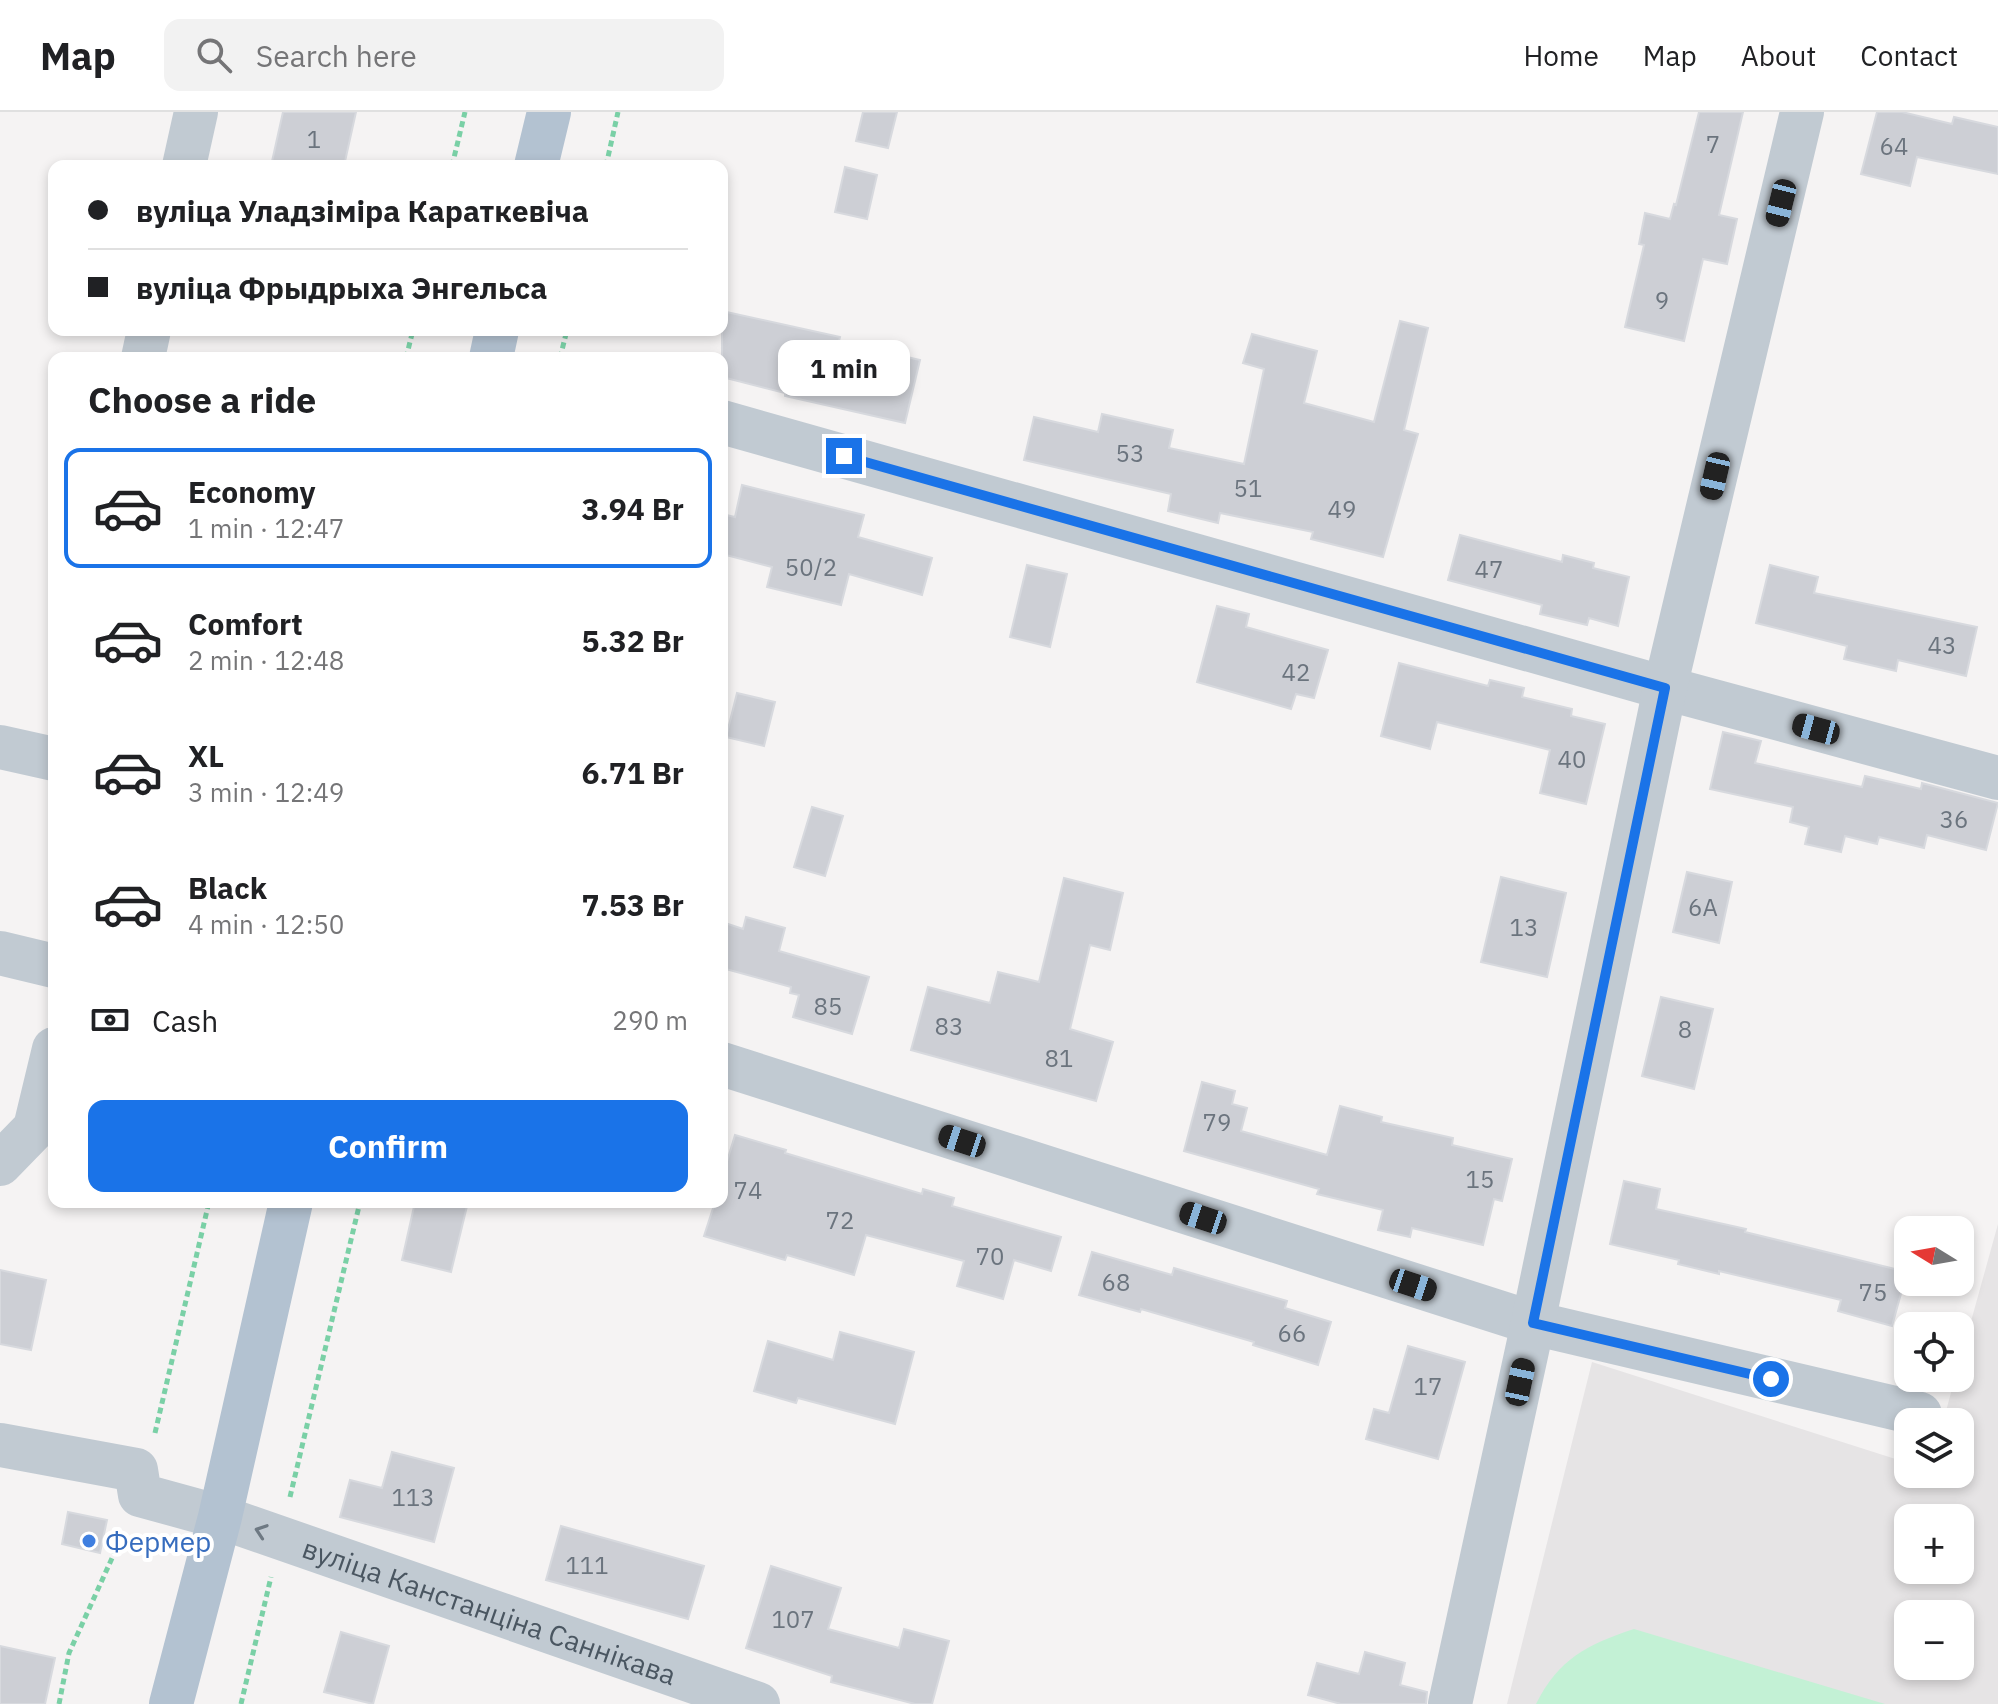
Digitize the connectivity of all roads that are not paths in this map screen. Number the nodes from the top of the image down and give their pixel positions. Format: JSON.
{"nodes":[{"id":1,"x":196,"y":112,"type":"edge"},
{"id":2,"x":549,"y":112,"type":"edge"},
{"id":3,"x":1802,"y":112,"type":"edge"},
{"id":4,"x":185,"y":160,"type":"edge"},
{"id":5,"x":537,"y":160,"type":"edge"},
{"id":6,"x":728,"y":424,"type":"edge"},
{"id":7,"x":1665,"y":688,"type":"junction"},
{"id":8,"x":0,"y":747,"type":"edge"},
{"id":9,"x":48,"y":758,"type":"edge"},
{"id":10,"x":1998,"y":778,"type":"edge"},
{"id":11,"x":0,"y":953,"type":"edge"},
{"id":12,"x":48,"y":965,"type":"edge"},
{"id":13,"x":728,"y":1066,"type":"edge"},
{"id":14,"x":48,"y":1074,"type":"edge"},
{"id":15,"x":0,"y":1164,"type":"edge"},
{"id":16,"x":290,"y":1208,"type":"edge"},
{"id":17,"x":1533,"y":1323,"type":"junction"},
{"id":18,"x":1894,"y":1408,"type":"edge"},
{"id":19,"x":0,"y":1445,"type":"edge"},
{"id":20,"x":220,"y":1517,"type":"junction"},
{"id":21,"x":171,"y":1704,"type":"edge"},
{"id":22,"x":758,"y":1704,"type":"edge"},
{"id":23,"x":1450,"y":1704,"type":"edge"}],
"edges":[{"from":1,"to":4,"type":"street"},
{"from":2,"to":5,"type":"main road"},
{"from":3,"to":7,"type":"street"},
{"from":6,"to":7,"type":"street"},
{"from":7,"to":10,"type":"street"},
{"from":7,"to":17,"type":"street"},
{"from":8,"to":9,"type":"street"},
{"from":11,"to":12,"type":"street"},
{"from":13,"to":17,"type":"street"},
{"from":14,"to":15,"type":"street"},
{"from":16,"to":20,"type":"main road"},
{"from":17,"to":18,"type":"street"},
{"from":17,"to":23,"type":"street"},
{"from":19,"to":20,"type":"street","name":"вуліца Канстанціна Саннікава"},
{"from":20,"to":21,"type":"main road"},
{"from":22,"to":20,"type":"street","name":"вуліца Канстанціна Саннікава","one_way":true}]}
